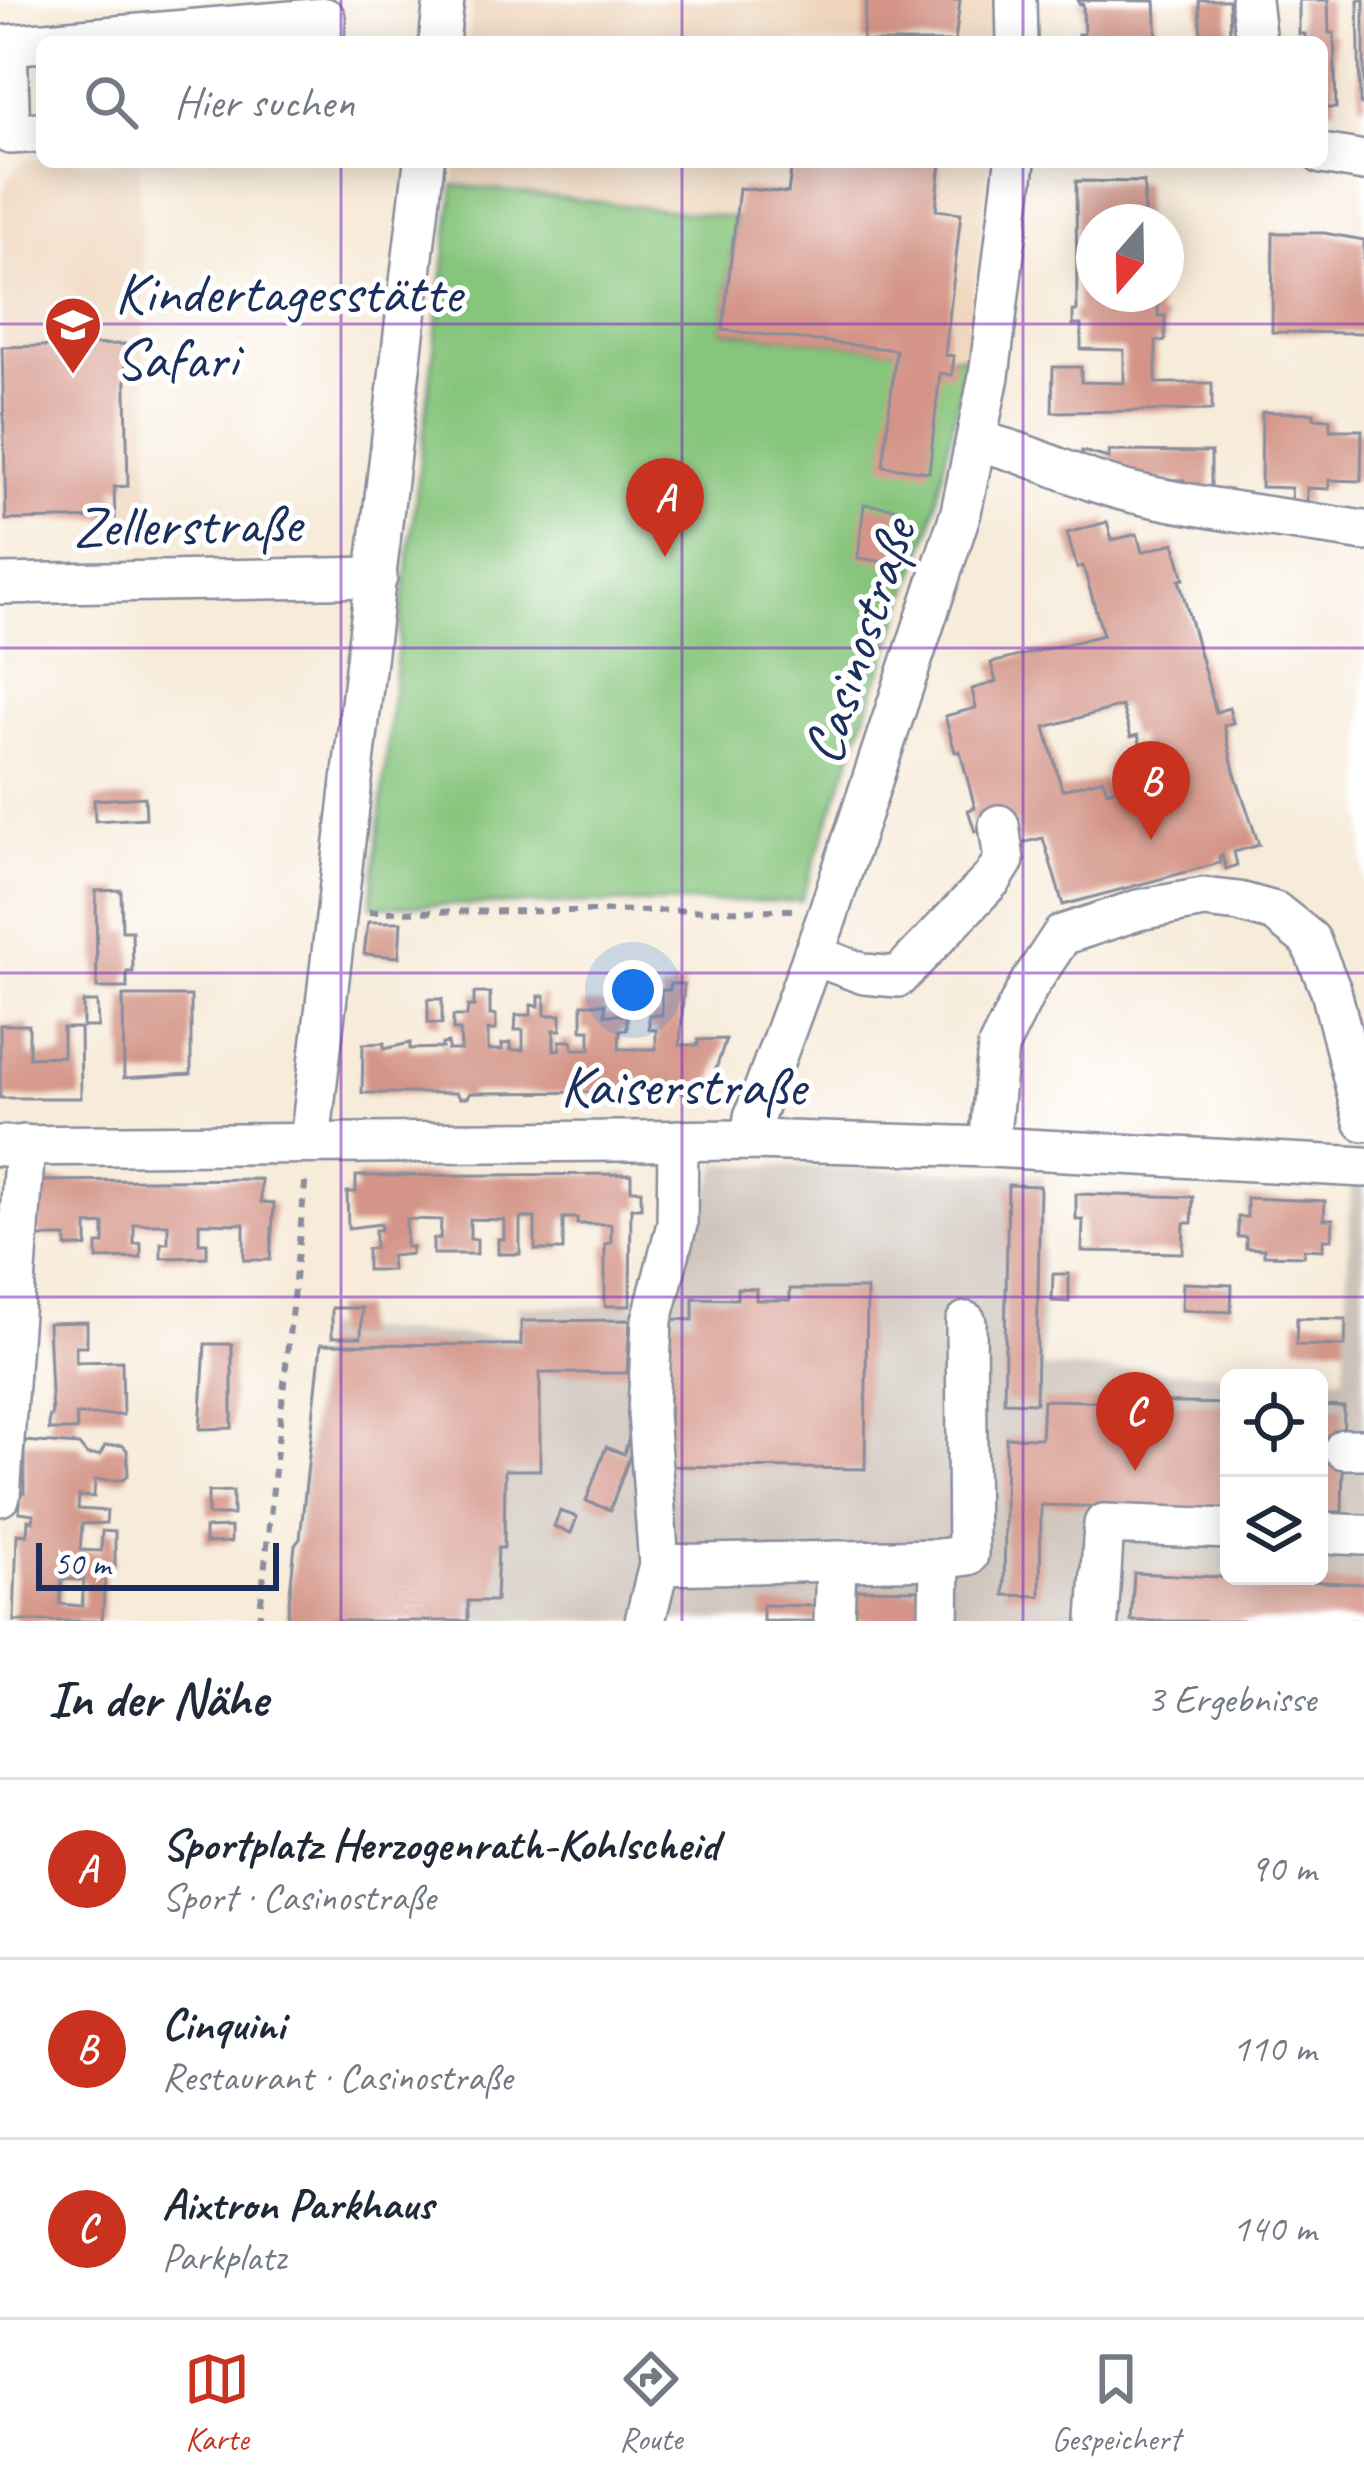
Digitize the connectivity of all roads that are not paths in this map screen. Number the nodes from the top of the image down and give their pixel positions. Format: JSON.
{"nodes":[{"id":1,"x":444,"y":0,"type":"edge"},
{"id":2,"x":1016,"y":0,"type":"edge"},
{"id":3,"x":1251,"y":0,"type":"edge"},
{"id":4,"x":114,"y":36,"type":"edge"},
{"id":5,"x":324,"y":36,"type":"edge"},
{"id":6,"x":440,"y":36,"type":"edge"},
{"id":7,"x":1017,"y":36,"type":"edge"},
{"id":8,"x":1255,"y":36,"type":"edge"},
{"id":9,"x":36,"y":43,"type":"edge"},
{"id":10,"x":36,"y":132,"type":"edge"},
{"id":11,"x":1328,"y":155,"type":"edge"},
{"id":12,"x":1364,"y":161,"type":"edge"},
{"id":13,"x":423,"y":168,"type":"edge"},
{"id":14,"x":1014,"y":168,"type":"edge"},
{"id":15,"x":976,"y":441,"type":"junction"},
{"id":16,"x":1364,"y":531,"type":"edge"},
{"id":17,"x":377,"y":577,"type":"junction"},
{"id":18,"x":0,"y":584,"type":"edge"},
{"id":19,"x":999,"y":825,"type":"dead end"},
{"id":20,"x":820,"y":938,"type":"junction"},
{"id":21,"x":1364,"y":1121,"type":"edge"},
{"id":22,"x":678,"y":1140,"type":"junction"},
{"id":23,"x":752,"y":1140,"type":"junction"},
{"id":24,"x":310,"y":1142,"type":"junction"},
{"id":25,"x":13,"y":1146,"type":"edge"},
{"id":26,"x":989,"y":1147,"type":"junction"},
{"id":27,"x":1363,"y":1155,"type":"edge"},
{"id":28,"x":966,"y":1322,"type":"dead end"},
{"id":29,"x":0,"y":1496,"type":"edge"},
{"id":30,"x":1220,"y":1529,"type":"edge"},
{"id":31,"x":1328,"y":1533,"type":"edge"},
{"id":32,"x":1364,"y":1535,"type":"edge"},
{"id":33,"x":940,"y":1559,"type":"junction"},
{"id":34,"x":836,"y":1561,"type":"junction"},
{"id":35,"x":659,"y":1565,"type":"junction"},
{"id":36,"x":645,"y":1621,"type":"edge"},
{"id":37,"x":834,"y":1621,"type":"edge"},
{"id":38,"x":939,"y":1621,"type":"edge"},
{"id":39,"x":1098,"y":1621,"type":"edge"}],
"edges":[{"from":1,"to":6,"type":"street"},
{"from":2,"to":7,"type":"street"},
{"from":3,"to":8,"type":"street"},
{"from":4,"to":5,"type":"street"},
{"from":9,"to":10,"type":"street"},
{"from":11,"to":12,"type":"street"},
{"from":13,"to":17,"type":"street"},
{"from":14,"to":15,"type":"street","name":"Casinostraße"},
{"from":15,"to":16,"type":"street"},
{"from":15,"to":20,"type":"street","name":"Casinostraße"},
{"from":17,"to":18,"type":"street","name":"Zellerstraße"},
{"from":17,"to":24,"type":"street"},
{"from":19,"to":20,"type":"street"},
{"from":20,"to":23,"type":"street","name":"Casinostraße"},
{"from":21,"to":26,"type":"street"},
{"from":22,"to":23,"type":"street","name":"Kaiserstraße"},
{"from":22,"to":24,"type":"street","name":"Kaiserstraße"},
{"from":22,"to":35,"type":"street"},
{"from":23,"to":26,"type":"street","name":"Kaiserstraße"},
{"from":24,"to":25,"type":"street","name":"Kaiserstraße"},
{"from":25,"to":29,"type":"street"},
{"from":26,"to":27,"type":"street","name":"Kaiserstraße"},
{"from":28,"to":33,"type":"street"},
{"from":30,"to":39,"type":"street"},
{"from":31,"to":32,"type":"street"},
{"from":33,"to":34,"type":"street"},
{"from":33,"to":38,"type":"street"},
{"from":34,"to":35,"type":"street"},
{"from":34,"to":37,"type":"street"},
{"from":35,"to":36,"type":"street"}]}
